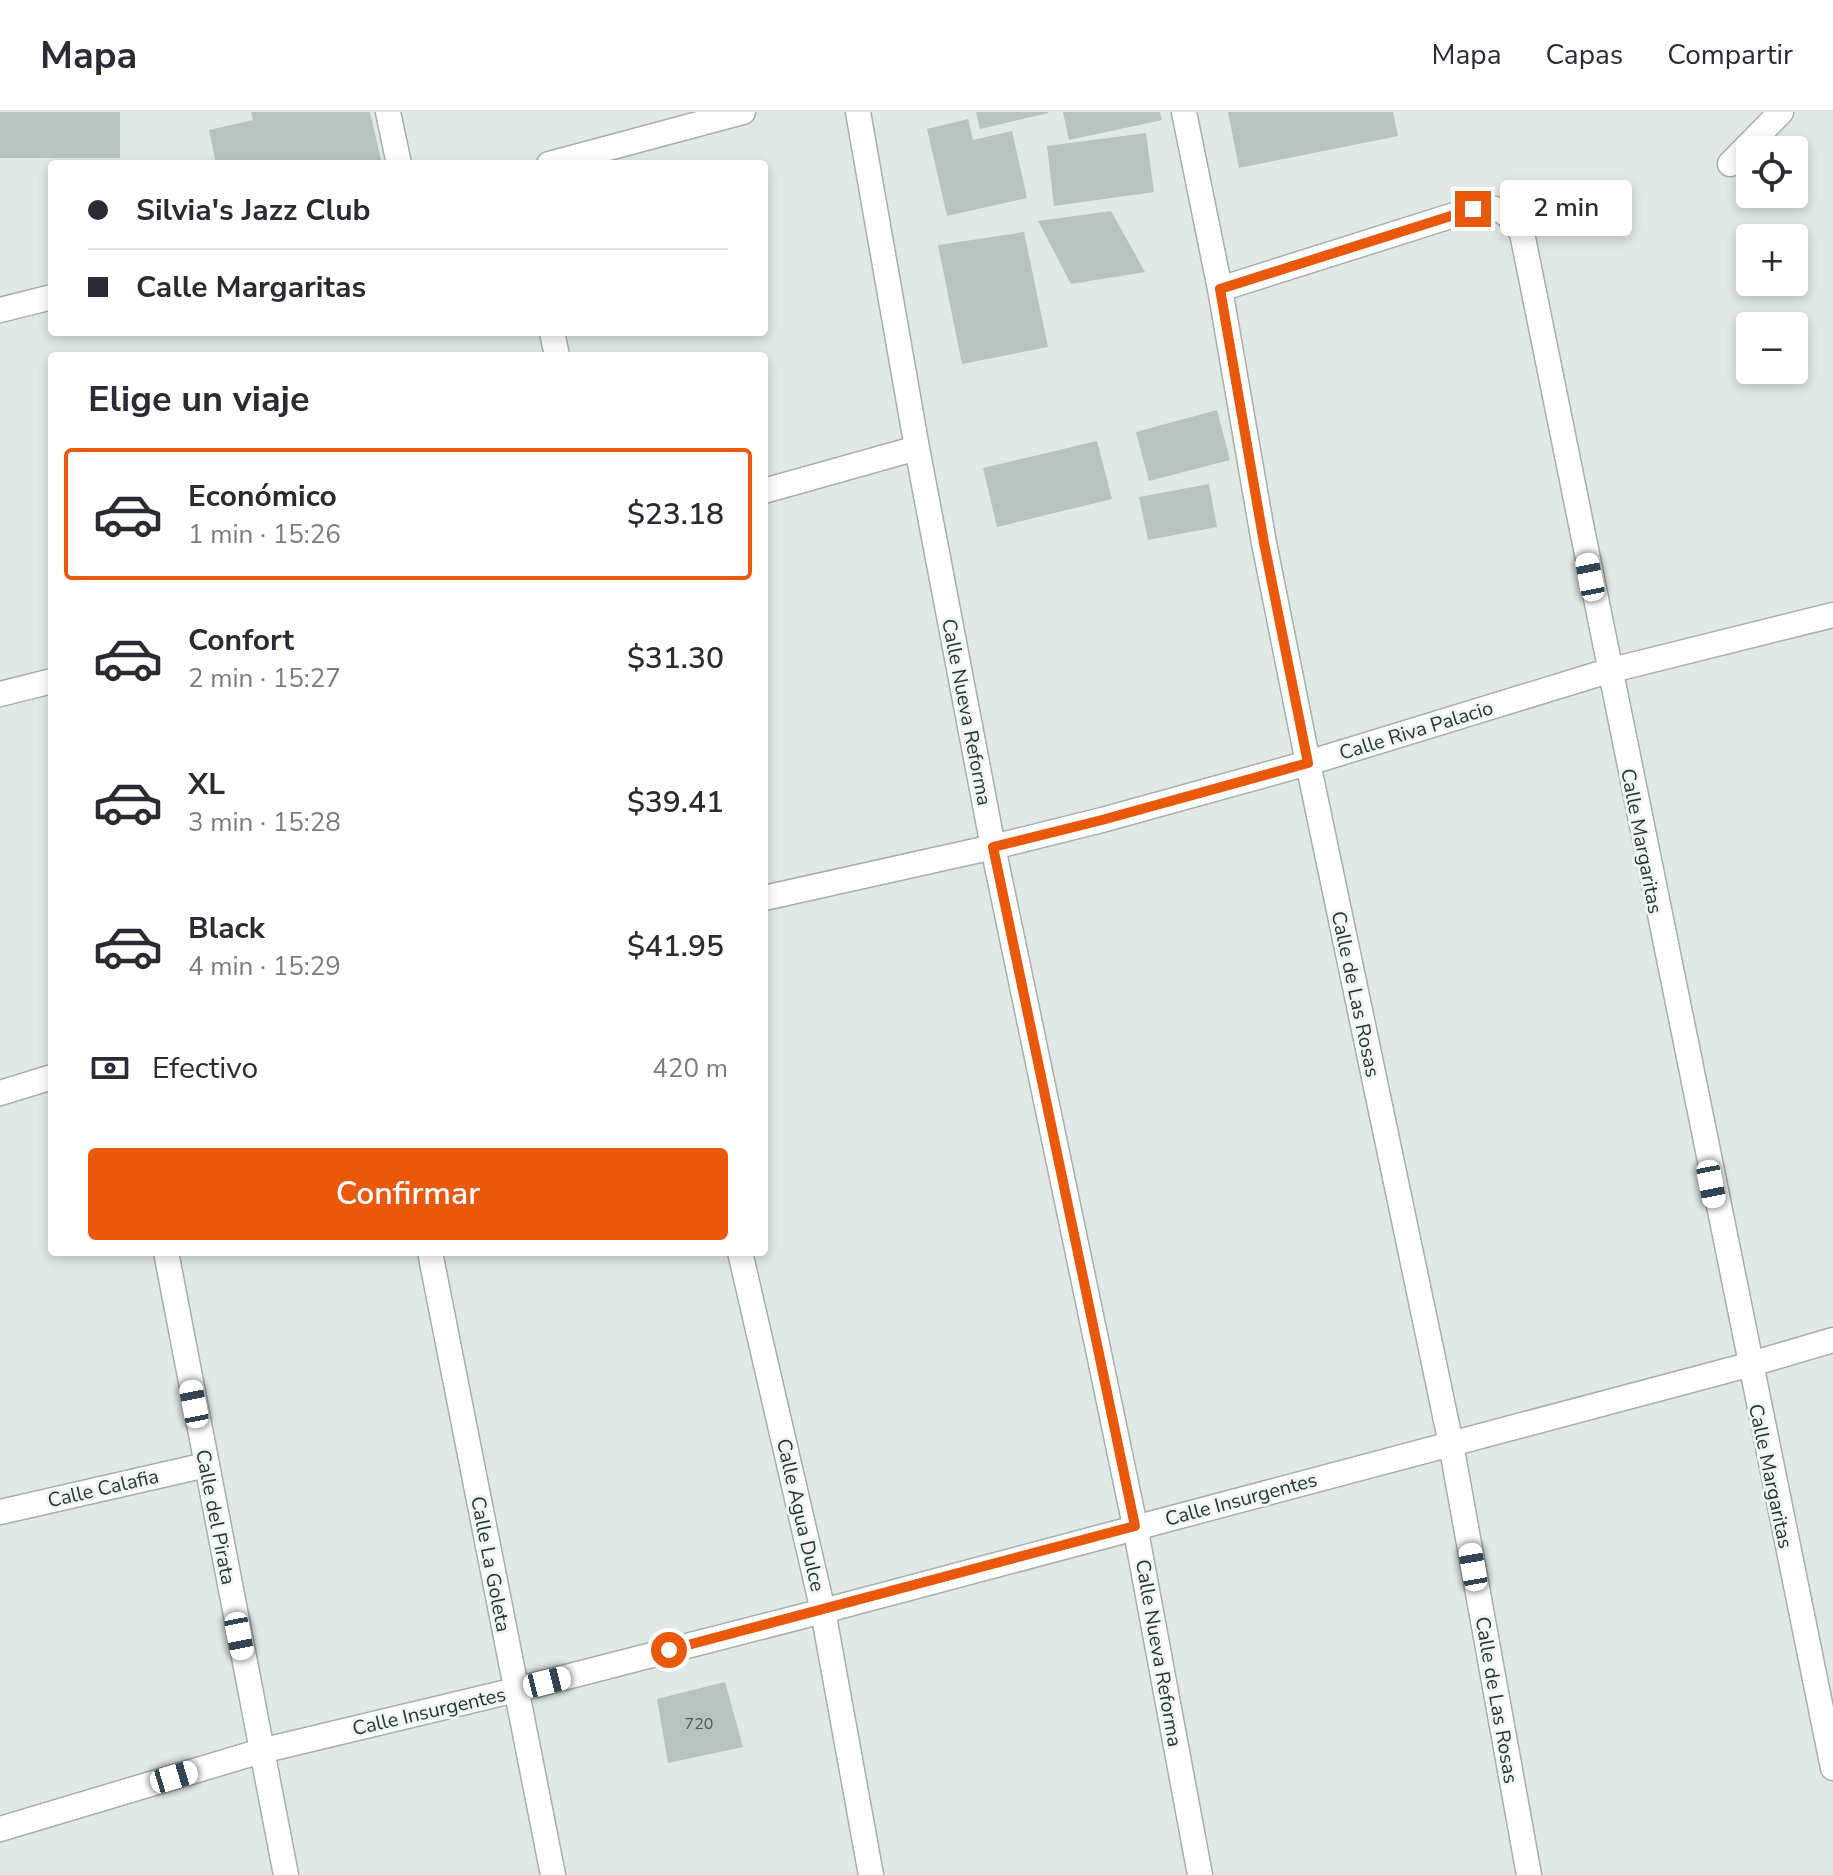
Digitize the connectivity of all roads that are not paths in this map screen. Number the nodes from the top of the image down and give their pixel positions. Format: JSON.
{"nodes":[{"id":1,"x":388,"y":112,"type":"edge"},
{"id":2,"x":743,"y":112,"type":"edge"},
{"id":3,"x":858,"y":112,"type":"edge"},
{"id":4,"x":1184,"y":112,"type":"edge"},
{"id":5,"x":1781,"y":112,"type":"edge"},
{"id":6,"x":675,"y":121,"type":"edge"},
{"id":7,"x":398,"y":160,"type":"edge"},
{"id":8,"x":561,"y":160,"type":"edge"},
{"id":9,"x":1730,"y":164,"type":"dead end"},
{"id":10,"x":1220,"y":289,"type":"junction"},
{"id":11,"x":48,"y":298,"type":"edge"},
{"id":12,"x":0,"y":310,"type":"edge"},
{"id":13,"x":917,"y":448,"type":"junction"},
{"id":14,"x":768,"y":490,"type":"edge"},
{"id":15,"x":1833,"y":615,"type":"edge"},
{"id":16,"x":1608,"y":671,"type":"junction"},
{"id":17,"x":48,"y":682,"type":"edge"},
{"id":18,"x":0,"y":694,"type":"edge"},
{"id":19,"x":1308,"y":763,"type":"junction"},
{"id":20,"x":993,"y":847,"type":"junction"},
{"id":21,"x":768,"y":897,"type":"edge"},
{"id":22,"x":48,"y":1078,"type":"edge"},
{"id":23,"x":0,"y":1093,"type":"edge"},
{"id":24,"x":167,"y":1256,"type":"edge"},
{"id":25,"x":431,"y":1256,"type":"edge"},
{"id":26,"x":741,"y":1256,"type":"edge"},
{"id":27,"x":1833,"y":1340,"type":"edge"},
{"id":28,"x":1748,"y":1365,"type":"junction"},
{"id":29,"x":1451,"y":1444,"type":"junction"},
{"id":30,"x":206,"y":1465,"type":"junction"},
{"id":31,"x":0,"y":1512,"type":"edge"},
{"id":32,"x":1135,"y":1526,"type":"junction"},
{"id":33,"x":823,"y":1611,"type":"junction"},
{"id":34,"x":516,"y":1690,"type":"junction"},
{"id":35,"x":261,"y":1751,"type":"junction"},
{"id":36,"x":1833,"y":1768,"type":"edge"},
{"id":37,"x":0,"y":1829,"type":"edge"},
{"id":38,"x":286,"y":1875,"type":"edge"},
{"id":39,"x":553,"y":1875,"type":"edge"},
{"id":40,"x":871,"y":1875,"type":"edge"},
{"id":41,"x":1200,"y":1875,"type":"edge"},
{"id":42,"x":1529,"y":1875,"type":"edge"}],
"edges":[{"from":1,"to":7,"type":"street"},
{"from":2,"to":6,"type":"street"},
{"from":3,"to":13,"type":"street","name":"Calle Nueva Reforma"},
{"from":4,"to":10,"type":"street","name":"Calle de Las Rosas"},
{"from":5,"to":9,"type":"street"},
{"from":6,"to":8,"type":"street"},
{"from":10,"to":16,"type":"street","name":"Calle Margaritas"},
{"from":10,"to":19,"type":"street","name":"Calle de Las Rosas"},
{"from":11,"to":12,"type":"street"},
{"from":13,"to":14,"type":"street"},
{"from":13,"to":20,"type":"street","name":"Calle Nueva Reforma"},
{"from":15,"to":16,"type":"street","name":"Calle Riva Palacio"},
{"from":16,"to":19,"type":"street","name":"Calle Riva Palacio"},
{"from":16,"to":28,"type":"street","name":"Calle Margaritas"},
{"from":17,"to":18,"type":"street"},
{"from":19,"to":20,"type":"street","name":"Calle Riva Palacio"},
{"from":19,"to":29,"type":"street","name":"Calle de Las Rosas"},
{"from":20,"to":21,"type":"street","name":"Calle Riva Palacio"},
{"from":20,"to":32,"type":"street","name":"Calle Nueva Reforma"},
{"from":22,"to":23,"type":"street"},
{"from":24,"to":30,"type":"street","name":"Calle del Pirata"},
{"from":25,"to":34,"type":"street","name":"Calle La Goleta"},
{"from":26,"to":33,"type":"street","name":"Calle Agua Dulce"},
{"from":27,"to":28,"type":"street","name":"Calle Insurgentes"},
{"from":28,"to":29,"type":"street","name":"Calle Insurgentes"},
{"from":28,"to":36,"type":"street","name":"Calle Margaritas"},
{"from":29,"to":32,"type":"street","name":"Calle Insurgentes"},
{"from":29,"to":42,"type":"street","name":"Calle de Las Rosas"},
{"from":30,"to":31,"type":"street","name":"Calle Calafia"},
{"from":30,"to":35,"type":"street","name":"Calle del Pirata"},
{"from":32,"to":33,"type":"street","name":"Calle Insurgentes"},
{"from":32,"to":41,"type":"street","name":"Calle Nueva Reforma"},
{"from":33,"to":34,"type":"street","name":"Calle Insurgentes"},
{"from":33,"to":40,"type":"street","name":"Calle Agua Dulce"},
{"from":34,"to":35,"type":"street","name":"Calle Insurgentes"},
{"from":34,"to":39,"type":"street","name":"Calle La Goleta"},
{"from":35,"to":37,"type":"street","name":"Calle Insurgentes"},
{"from":35,"to":38,"type":"street","name":"Calle del Pirata"}]}
